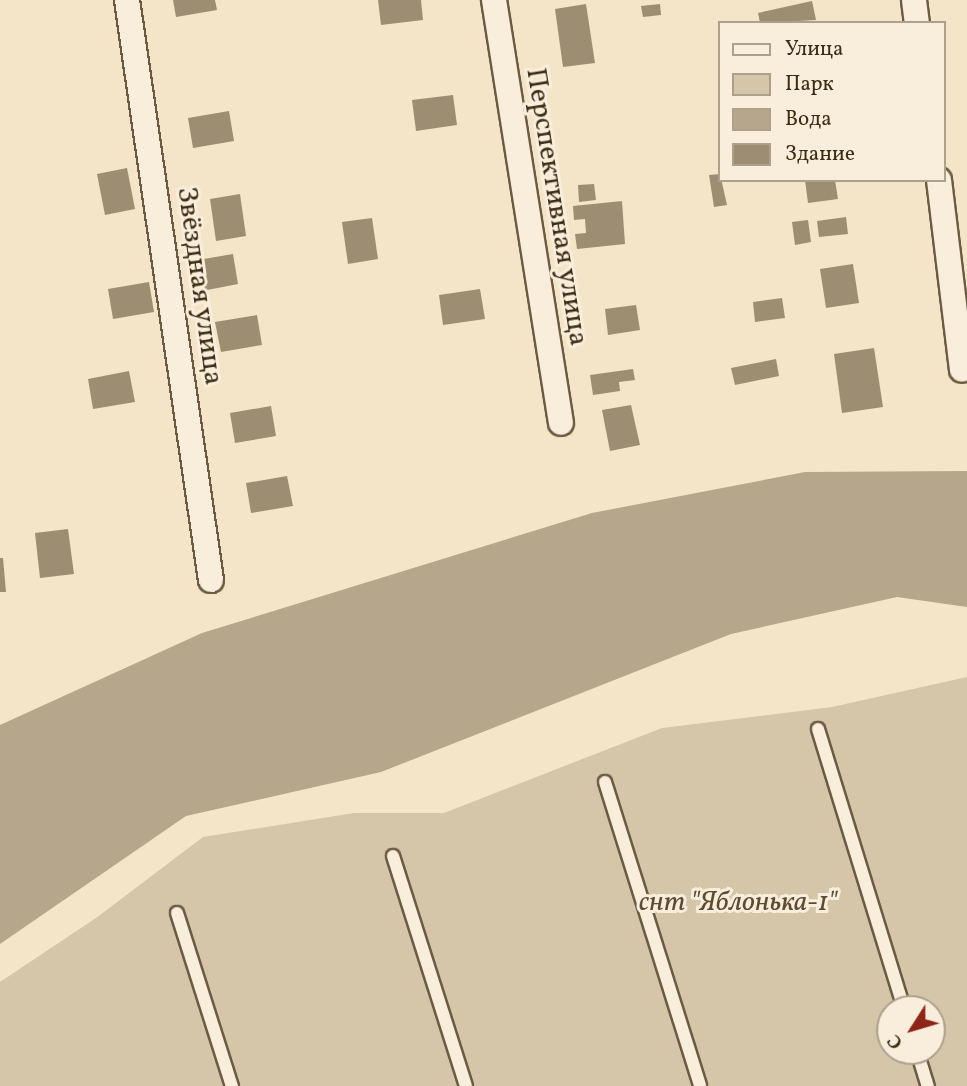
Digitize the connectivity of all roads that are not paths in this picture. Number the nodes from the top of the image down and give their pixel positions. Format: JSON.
{"nodes":[{"id":1,"x":127,"y":0,"type":"edge"},
{"id":2,"x":494,"y":0,"type":"edge"},
{"id":3,"x":914,"y":0,"type":"edge"},
{"id":4,"x":917,"y":21,"type":"edge"},
{"id":5,"x":939,"y":182,"type":"edge"},
{"id":6,"x":962,"y":316,"type":"edge"},
{"id":7,"x":962,"y":370,"type":"dead end"},
{"id":8,"x":561,"y":423,"type":"dead end"},
{"id":9,"x":211,"y":580,"type":"dead end"},
{"id":10,"x":818,"y":729,"type":"dead end"},
{"id":11,"x":605,"y":782,"type":"dead end"},
{"id":12,"x":393,"y":856,"type":"dead end"},
{"id":13,"x":177,"y":913,"type":"dead end"},
{"id":14,"x":900,"y":995,"type":"edge"},
{"id":15,"x":921,"y":1065,"type":"edge"},
{"id":16,"x":232,"y":1086,"type":"edge"},
{"id":17,"x":467,"y":1086,"type":"edge"},
{"id":18,"x":700,"y":1086,"type":"edge"},
{"id":19,"x":928,"y":1086,"type":"edge"}],
"edges":[{"from":1,"to":9,"type":"street","name":"Звёздная улица"},
{"from":2,"to":8,"type":"street","name":"Перспективная улица"},
{"from":3,"to":4,"type":"street"},
{"from":5,"to":6,"type":"street"},
{"from":6,"to":7,"type":"street"},
{"from":10,"to":14,"type":"lane"},
{"from":11,"to":18,"type":"lane"},
{"from":12,"to":17,"type":"lane"},
{"from":13,"to":16,"type":"lane"},
{"from":15,"to":19,"type":"lane"}]}
